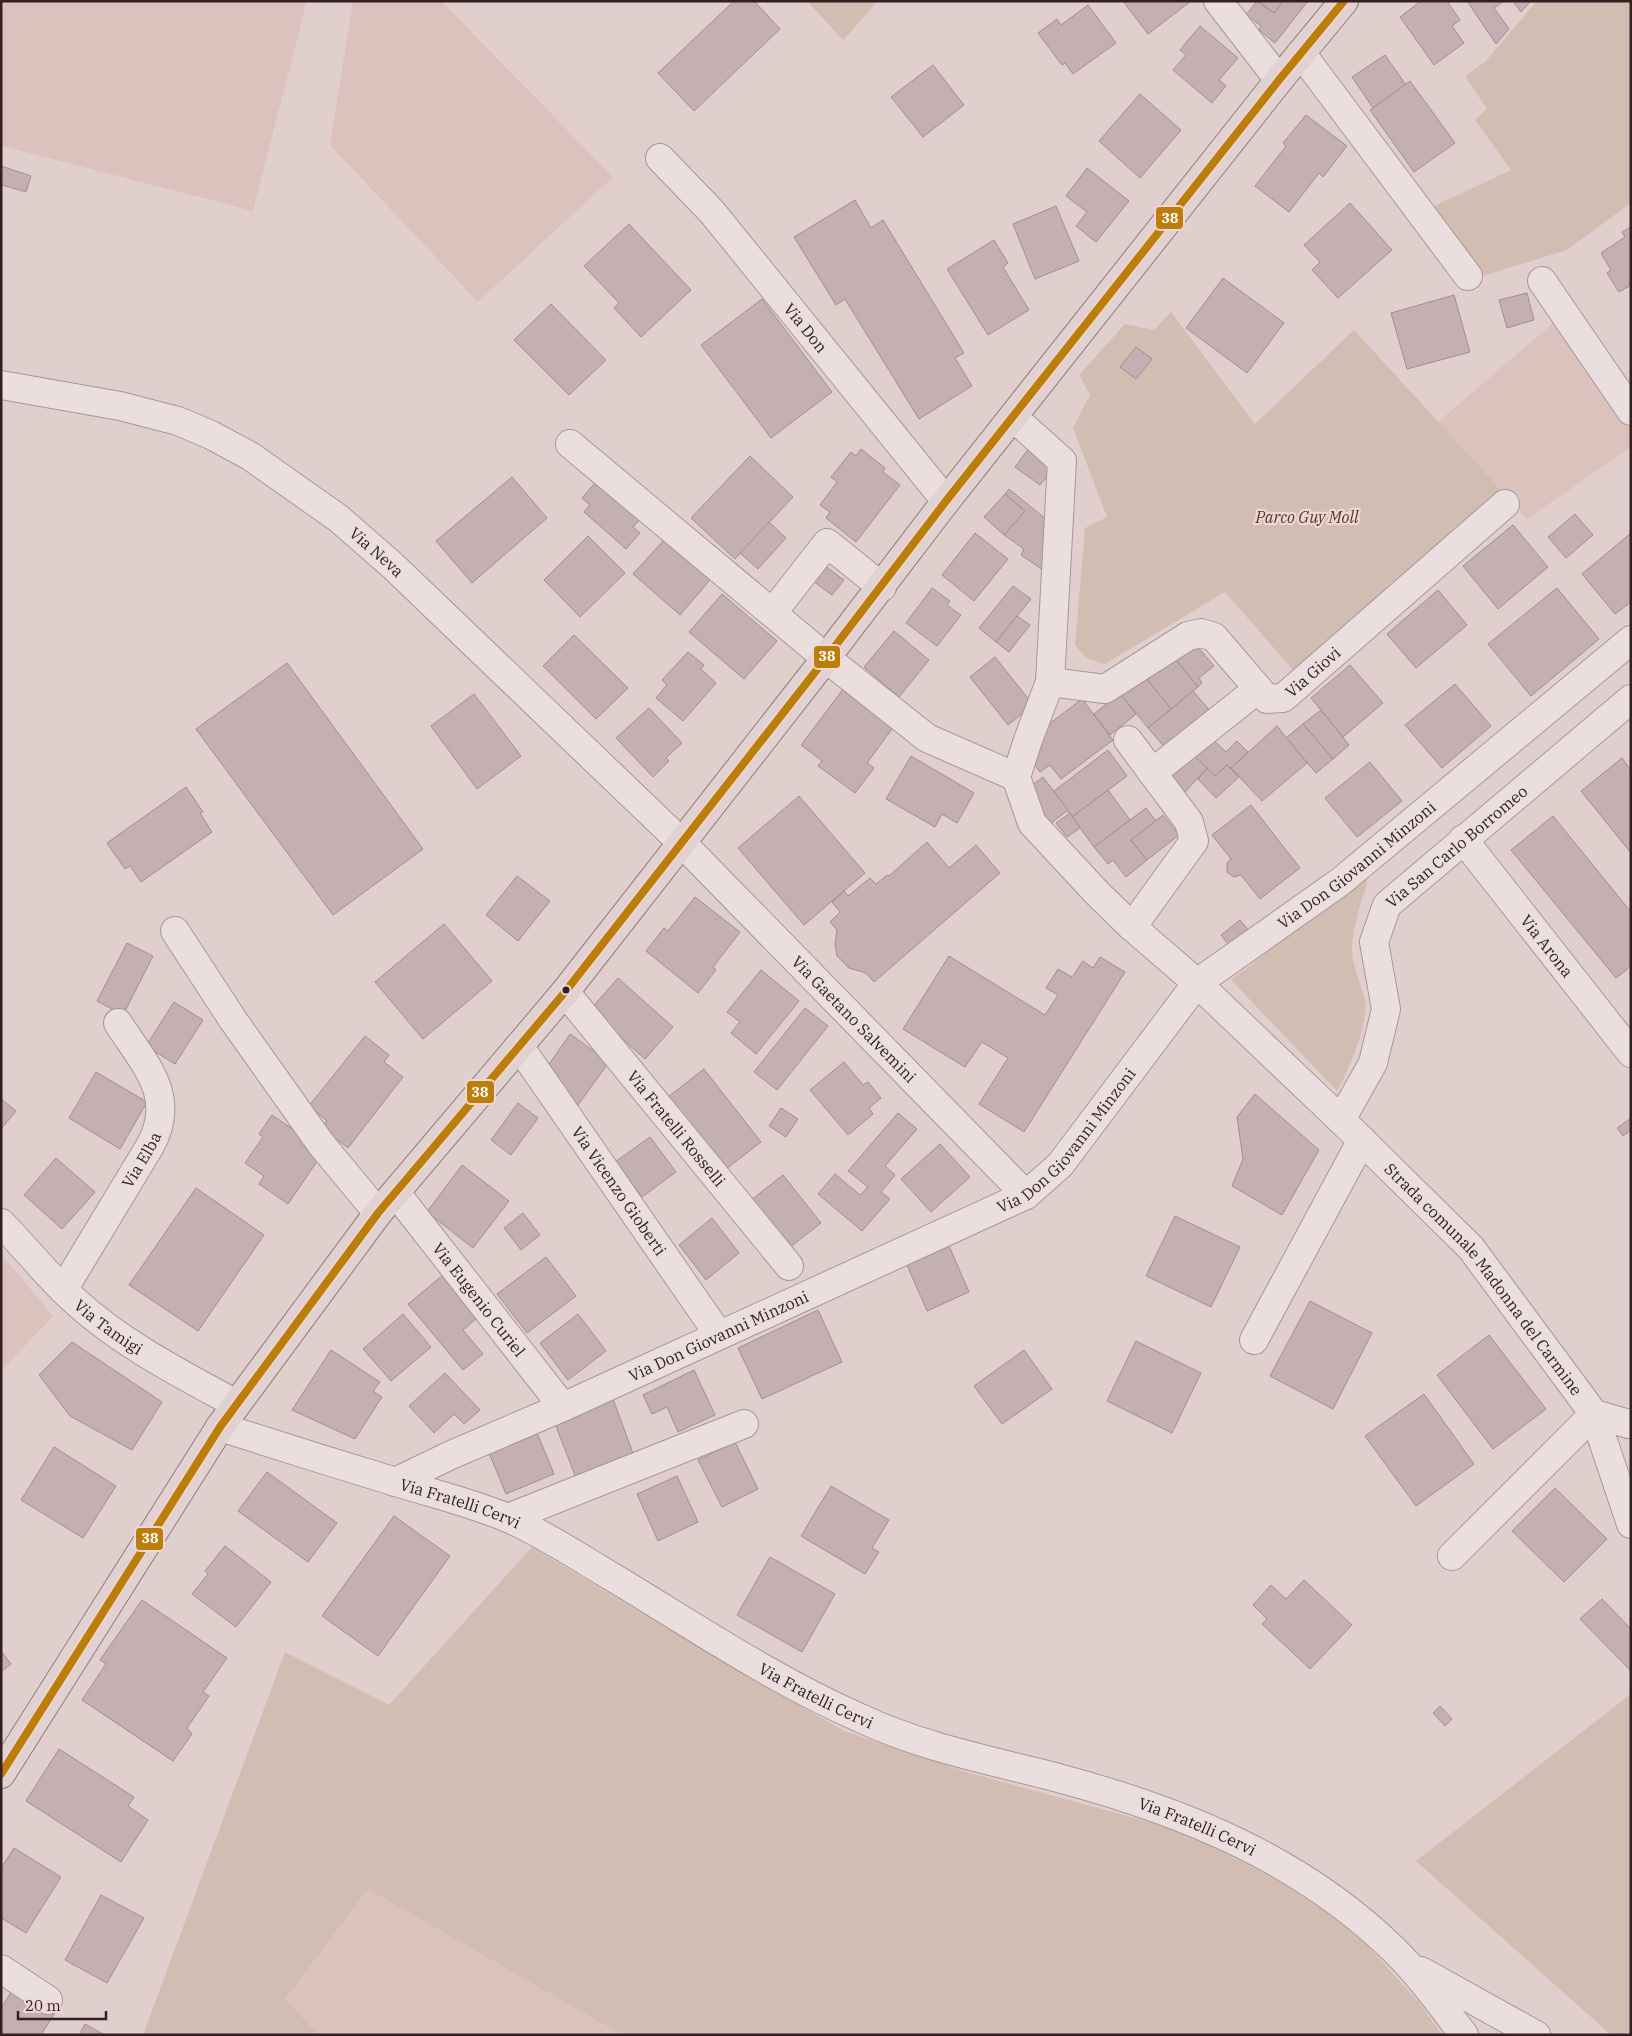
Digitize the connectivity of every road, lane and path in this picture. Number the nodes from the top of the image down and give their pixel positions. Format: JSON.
{"nodes":[{"id":1,"x":1218,"y":1,"type":"edge"},
{"id":2,"x":1344,"y":1,"type":"edge"},
{"id":3,"x":1301,"y":53,"type":"junction"},
{"id":4,"x":1279,"y":80,"type":"junction"},
{"id":5,"x":660,"y":158,"type":"dead end"},
{"id":6,"x":1468,"y":276,"type":"dead end"},
{"id":7,"x":1542,"y":281,"type":"dead end"},
{"id":8,"x":1,"y":385,"type":"edge"},
{"id":9,"x":1631,"y":411,"type":"edge"},
{"id":10,"x":1013,"y":417,"type":"junction"},
{"id":11,"x":570,"y":444,"type":"dead end"},
{"id":12,"x":946,"y":501,"type":"junction"},
{"id":13,"x":1505,"y":504,"type":"dead end"},
{"id":14,"x":882,"y":586,"type":"junction"},
{"id":15,"x":773,"y":612,"type":"junction"},
{"id":16,"x":1631,"y":640,"type":"edge"},
{"id":17,"x":826,"y":658,"type":"junction"},
{"id":18,"x":1050,"y":682,"type":"junction"},
{"id":19,"x":1258,"y":689,"type":"junction"},
{"id":20,"x":1629,"y":703,"type":"edge"},
{"id":21,"x":1128,"y":740,"type":"dead end"},
{"id":22,"x":1152,"y":773,"type":"junction"},
{"id":23,"x":1016,"y":777,"type":"junction"},
{"id":24,"x":1463,"y":839,"type":"junction"},
{"id":25,"x":682,"y":842,"type":"junction"},
{"id":26,"x":1132,"y":928,"type":"junction"},
{"id":27,"x":175,"y":931,"type":"dead end"},
{"id":28,"x":1197,"y":983,"type":"junction"},
{"id":29,"x":564,"y":992,"type":"junction"},
{"id":30,"x":118,"y":1023,"type":"dead end"},
{"id":31,"x":519,"y":1046,"type":"junction"},
{"id":32,"x":1631,"y":1053,"type":"edge"},
{"id":33,"x":1341,"y":1120,"type":"junction"},
{"id":34,"x":1362,"y":1140,"type":"junction"},
{"id":35,"x":1026,"y":1195,"type":"junction"},
{"id":36,"x":387,"y":1203,"type":"junction"},
{"id":37,"x":1,"y":1223,"type":"edge"},
{"id":38,"x":789,"y":1266,"type":"dead end"},
{"id":39,"x":63,"y":1290,"type":"junction"},
{"id":40,"x":719,"y":1335,"type":"junction"},
{"id":41,"x":1254,"y":1340,"type":"dead end"},
{"id":42,"x":236,"y":1404,"type":"junction"},
{"id":43,"x":563,"y":1407,"type":"junction"},
{"id":44,"x":1594,"y":1414,"type":"junction"},
{"id":45,"x":1631,"y":1423,"type":"edge"},
{"id":46,"x":744,"y":1424,"type":"dead end"},
{"id":47,"x":220,"y":1427,"type":"junction"},
{"id":48,"x":395,"y":1482,"type":"junction"},
{"id":49,"x":508,"y":1518,"type":"junction"},
{"id":50,"x":1631,"y":1524,"type":"edge"},
{"id":51,"x":1452,"y":1556,"type":"dead end"},
{"id":52,"x":2,"y":1772,"type":"edge"},
{"id":53,"x":1406,"y":1963,"type":"junction"},
{"id":54,"x":1,"y":1970,"type":"edge"},
{"id":55,"x":48,"y":2000,"type":"dead end"},
{"id":56,"x":1464,"y":2035,"type":"edge"},
{"id":57,"x":1536,"y":2035,"type":"edge"}],
"edges":[{"from":1,"to":4,"type":"street"},
{"from":2,"to":3,"type":"main road"},
{"from":3,"to":4,"type":"main road"},
{"from":3,"to":6,"type":"street"},
{"from":4,"to":10,"type":"main road"},
{"from":5,"to":12,"type":"street","name":"Via Don"},
{"from":7,"to":9,"type":"street"},
{"from":8,"to":25,"type":"street","name":"Via Neva"},
{"from":10,"to":12,"type":"main road"},
{"from":10,"to":18,"type":"street"},
{"from":11,"to":15,"type":"street"},
{"from":12,"to":14,"type":"main road"},
{"from":13,"to":19,"type":"street","name":"Via Giovi"},
{"from":14,"to":15,"type":"street"},
{"from":14,"to":17,"type":"main road"},
{"from":15,"to":17,"type":"street"},
{"from":16,"to":28,"type":"street","name":"Via Don Giovanni Minzoni"},
{"from":17,"to":23,"type":"street"},
{"from":17,"to":25,"type":"main road"},
{"from":18,"to":19,"type":"street","name":"Via Giovi"},
{"from":18,"to":23,"type":"street"},
{"from":19,"to":22,"type":"street"},
{"from":20,"to":24,"type":"street","name":"Via San Carlo Borromeo"},
{"from":21,"to":22,"type":"street"},
{"from":22,"to":26,"type":"street"},
{"from":23,"to":26,"type":"street"},
{"from":24,"to":32,"type":"street","name":"Via Arona"},
{"from":24,"to":33,"type":"street","name":"Via San Carlo Borromeo"},
{"from":25,"to":29,"type":"main road"},
{"from":25,"to":35,"type":"street","name":"Via Gaetano Salvemini"},
{"from":26,"to":28,"type":"street"},
{"from":27,"to":36,"type":"street","name":"Via Eugenio Curiel"},
{"from":28,"to":33,"type":"street","name":"Strada comunale Madonna del Carmine"},
{"from":28,"to":35,"type":"street","name":"Via Don Giovanni Minzoni"},
{"from":29,"to":31,"type":"main road"},
{"from":29,"to":38,"type":"street","name":"Via Fratelli Rosselli"},
{"from":30,"to":39,"type":"street","name":"Via Elba"},
{"from":31,"to":36,"type":"main road"},
{"from":31,"to":40,"type":"street","name":"Via Vicenzo Gioberti"},
{"from":33,"to":34,"type":"street","name":"Strada comunale Madonna del Carmine"},
{"from":34,"to":41,"type":"street"},
{"from":34,"to":44,"type":"street","name":"Strada comunale Madonna del Carmine"},
{"from":35,"to":40,"type":"street","name":"Via Don Giovanni Minzoni"},
{"from":36,"to":42,"type":"main road"},
{"from":36,"to":43,"type":"street","name":"Via Eugenio Curiel"},
{"from":37,"to":39,"type":"street","name":"Via Tamigi"},
{"from":39,"to":42,"type":"street","name":"Via Tamigi"},
{"from":40,"to":43,"type":"street","name":"Via Don Giovanni Minzoni"},
{"from":42,"to":47,"type":"main road"},
{"from":43,"to":48,"type":"street","name":"Via Don Giovanni Minzoni"},
{"from":44,"to":45,"type":"street"},
{"from":44,"to":50,"type":"street","name":"Strada comunale Madonna del Carmine"},
{"from":44,"to":51,"type":"street"},
{"from":46,"to":49,"type":"street"},
{"from":47,"to":48,"type":"street","name":"Via Fratelli Cervi"},
{"from":47,"to":52,"type":"main road"},
{"from":48,"to":49,"type":"street","name":"Via Fratelli Cervi"},
{"from":49,"to":53,"type":"street","name":"Via Fratelli Cervi"},
{"from":53,"to":56,"type":"street"},
{"from":53,"to":57,"type":"street"},
{"from":54,"to":55,"type":"street"}]}
